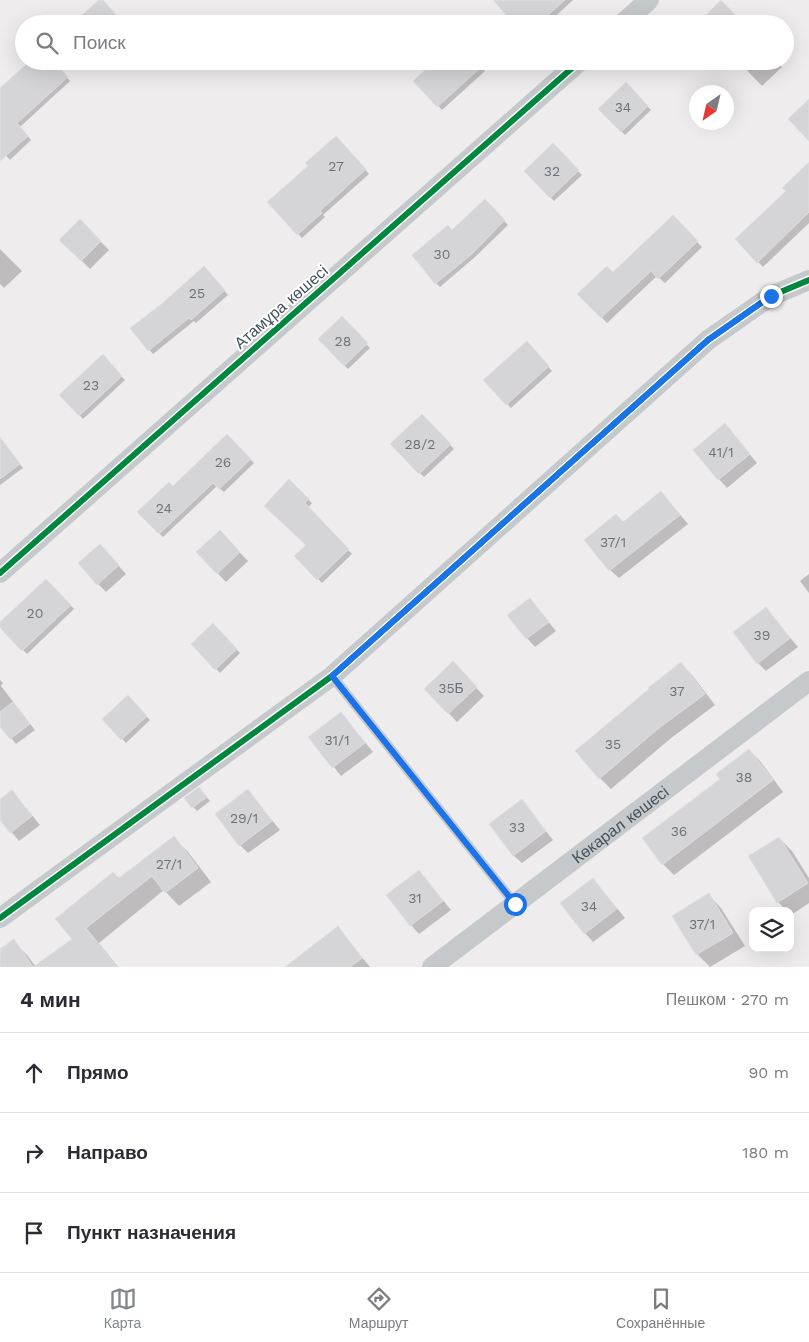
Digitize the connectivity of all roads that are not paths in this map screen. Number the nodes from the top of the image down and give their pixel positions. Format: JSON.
{"nodes":[{"id":1,"x":649,"y":0,"type":"edge"},
{"id":2,"x":632,"y":15,"type":"edge"},
{"id":3,"x":570,"y":70,"type":"edge"},
{"id":4,"x":809,"y":280,"type":"edge"},
{"id":5,"x":0,"y":573,"type":"edge"},
{"id":6,"x":332,"y":676,"type":"junction"},
{"id":7,"x":809,"y":681,"type":"edge"},
{"id":8,"x":515,"y":904,"type":"junction"},
{"id":9,"x":0,"y":918,"type":"edge"},
{"id":10,"x":432,"y":967,"type":"edge"}],
"edges":[{"from":1,"to":2,"type":"street"},
{"from":3,"to":5,"type":"street","name":"Атамұра көшесі"},
{"from":4,"to":6,"type":"street"},
{"from":6,"to":8,"type":"lane"},
{"from":6,"to":9,"type":"street"},
{"from":7,"to":8,"type":"street","name":"Көкарал көшесі"},
{"from":8,"to":10,"type":"street","name":"Көкарал көшесі"}]}
